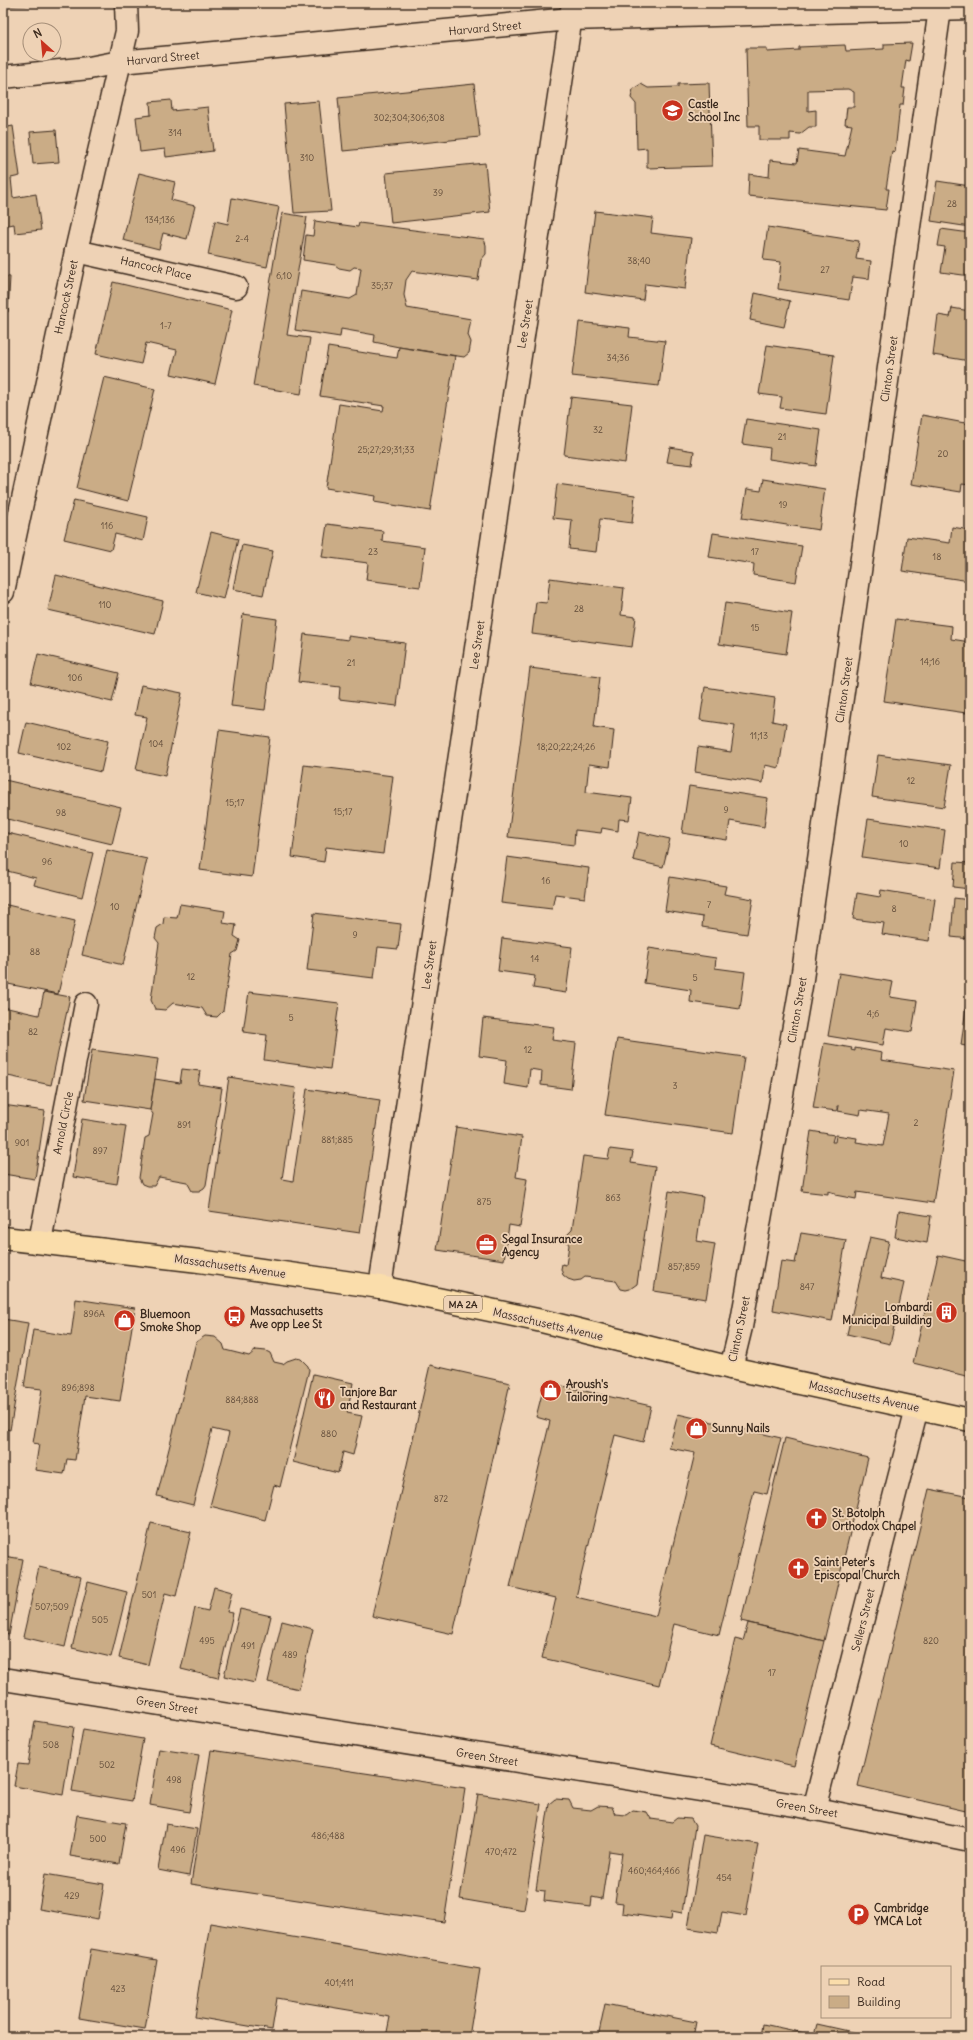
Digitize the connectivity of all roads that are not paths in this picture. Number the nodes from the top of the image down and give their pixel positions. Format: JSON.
{"nodes":[{"id":1,"x":126,"y":3,"type":"edge"},
{"id":2,"x":970,"y":8,"type":"edge"},
{"id":3,"x":940,"y":9,"type":"junction"},
{"id":4,"x":571,"y":11,"type":"edge"},
{"id":5,"x":120,"y":62,"type":"junction"},
{"id":6,"x":3,"y":77,"type":"edge"},
{"id":7,"x":76,"y":251,"type":"junction"},
{"id":8,"x":236,"y":287,"type":"dead end"},
{"id":9,"x":3,"y":592,"type":"edge"},
{"id":10,"x":86,"y":1004,"type":"dead end"},
{"id":11,"x":3,"y":1238,"type":"edge"},
{"id":12,"x":40,"y":1242,"type":"junction"},
{"id":13,"x":380,"y":1287,"type":"junction"},
{"id":14,"x":731,"y":1368,"type":"junction"},
{"id":15,"x":917,"y":1408,"type":"junction"},
{"id":16,"x":970,"y":1420,"type":"edge"},
{"id":17,"x":3,"y":1679,"type":"edge"},
{"id":18,"x":814,"y":1809,"type":"junction"},
{"id":19,"x":970,"y":1840,"type":"edge"}],
"edges":[{"from":1,"to":5,"type":"street","name":"Hancock Street"},
{"from":2,"to":3,"type":"street","name":"Harvard Street"},
{"from":3,"to":4,"type":"street","name":"Harvard Street"},
{"from":3,"to":14,"type":"street","name":"Clinton Street"},
{"from":4,"to":5,"type":"street","name":"Harvard Street"},
{"from":4,"to":13,"type":"street","name":"Lee Street"},
{"from":5,"to":6,"type":"street","name":"Harvard Street"},
{"from":5,"to":7,"type":"street","name":"Hancock Street"},
{"from":7,"to":8,"type":"street","name":"Hancock Place"},
{"from":7,"to":9,"type":"street","name":"Hancock Street"},
{"from":10,"to":12,"type":"street","name":"Arnold Circle"},
{"from":11,"to":12,"type":"main road","name":"Massachusetts Avenue","number":"MA 2A"},
{"from":12,"to":13,"type":"main road","name":"Massachusetts Avenue","number":"MA 2A"},
{"from":13,"to":14,"type":"main road","name":"Massachusetts Avenue","number":"MA 2A"},
{"from":14,"to":15,"type":"main road","name":"Massachusetts Avenue","number":"MA 2A"},
{"from":15,"to":16,"type":"main road","name":"Massachusetts Avenue","number":"MA 2A"},
{"from":15,"to":18,"type":"street","name":"Sellers Street"},
{"from":17,"to":18,"type":"street","name":"Green Street"},
{"from":18,"to":19,"type":"street","name":"Green Street"}]}
